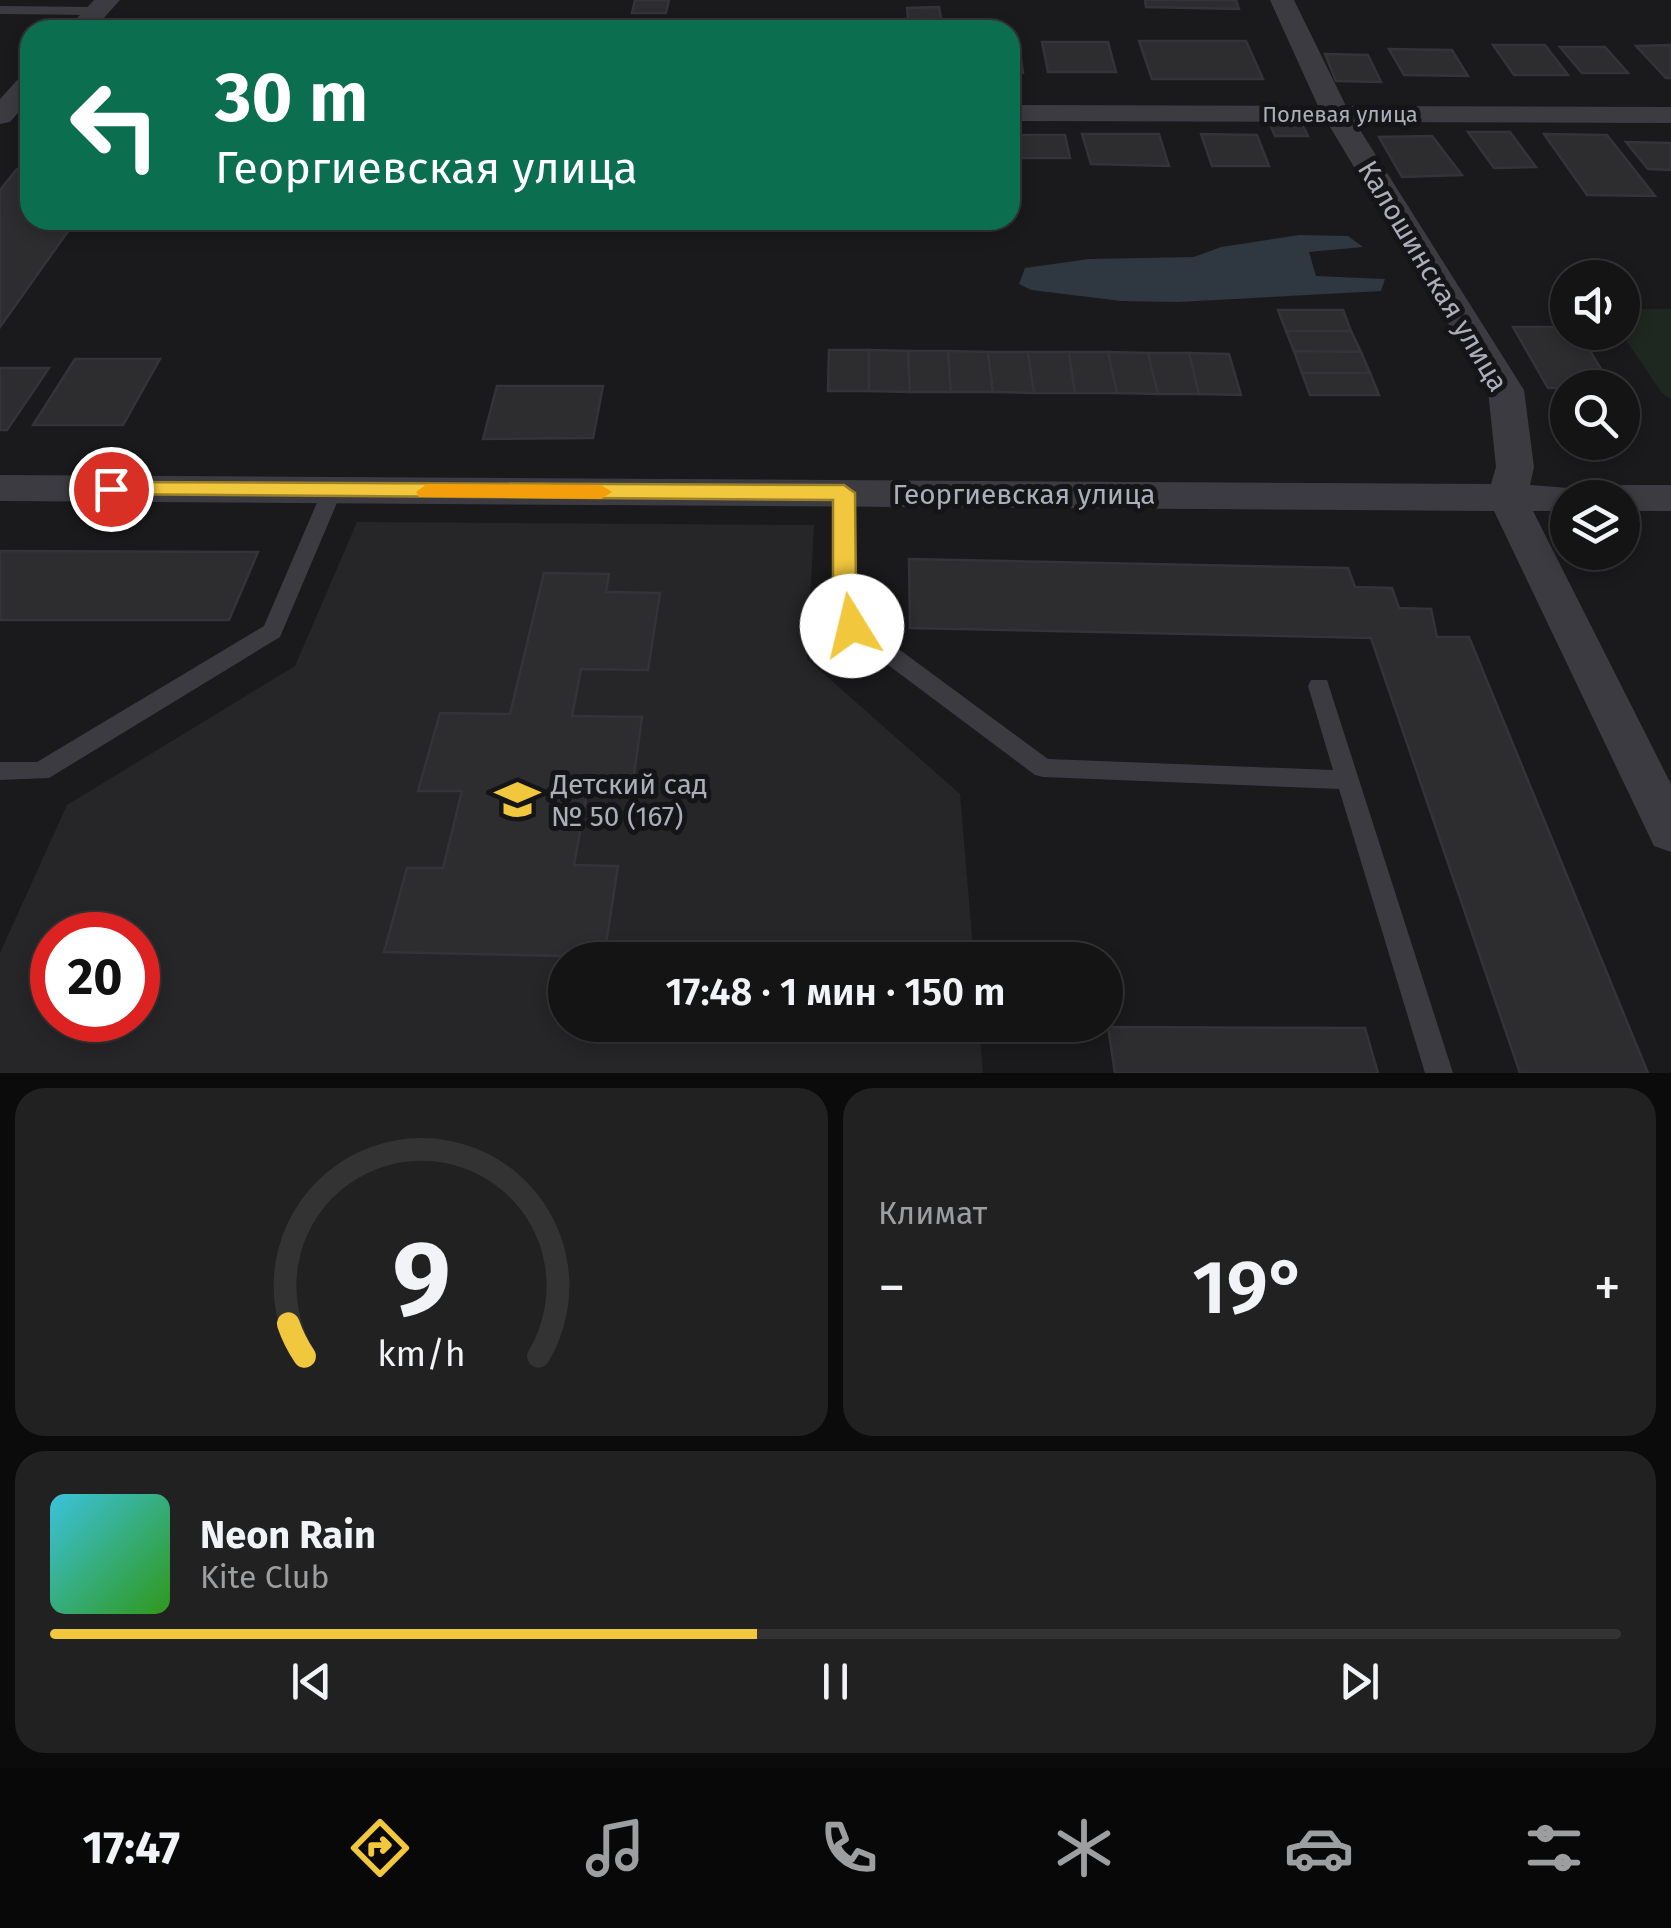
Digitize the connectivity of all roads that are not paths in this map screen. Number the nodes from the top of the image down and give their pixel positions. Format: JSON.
{"nodes":[{"id":1,"x":1282,"y":0,"type":"edge"},
{"id":2,"x":0,"y":10,"type":"edge"},
{"id":3,"x":94,"y":14,"type":"edge"},
{"id":4,"x":1020,"y":113,"type":"edge"},
{"id":5,"x":1336,"y":114,"type":"junction"},
{"id":6,"x":1671,"y":115,"type":"edge"},
{"id":7,"x":0,"y":488,"type":"edge"},
{"id":8,"x":332,"y":491,"type":"junction"},
{"id":9,"x":844,"y":493,"type":"junction"},
{"id":10,"x":1507,"y":498,"type":"junction"},
{"id":11,"x":1550,"y":498,"type":"edge"},
{"id":12,"x":1640,"y":498,"type":"edge"},
{"id":13,"x":1671,"y":498,"type":"edge"},
{"id":14,"x":1319,"y":686,"type":"dead end"},
{"id":15,"x":0,"y":770,"type":"edge"},
{"id":16,"x":1348,"y":780,"type":"junction"},
{"id":17,"x":1671,"y":832,"type":"edge"},
{"id":18,"x":1439,"y":1073,"type":"edge"}],
"edges":[{"from":1,"to":5,"type":"street","name":"Калошинская улица"},
{"from":2,"to":3,"type":"lane"},
{"from":4,"to":5,"type":"street","name":"Полевая улица"},
{"from":5,"to":6,"type":"street","name":"Полевая улица"},
{"from":5,"to":10,"type":"street","name":"Калошинская улица"},
{"from":7,"to":8,"type":"street","name":"Георгиевская улица"},
{"from":8,"to":9,"type":"street","name":"Георгиевская улица"},
{"from":8,"to":15,"type":"lane"},
{"from":9,"to":10,"type":"street","name":"Георгиевская улица"},
{"from":9,"to":16,"type":"lane"},
{"from":10,"to":11,"type":"street","name":"Георгиевская улица"},
{"from":10,"to":17,"type":"street"},
{"from":12,"to":13,"type":"street"},
{"from":14,"to":16,"type":"lane"},
{"from":16,"to":18,"type":"lane"}]}
